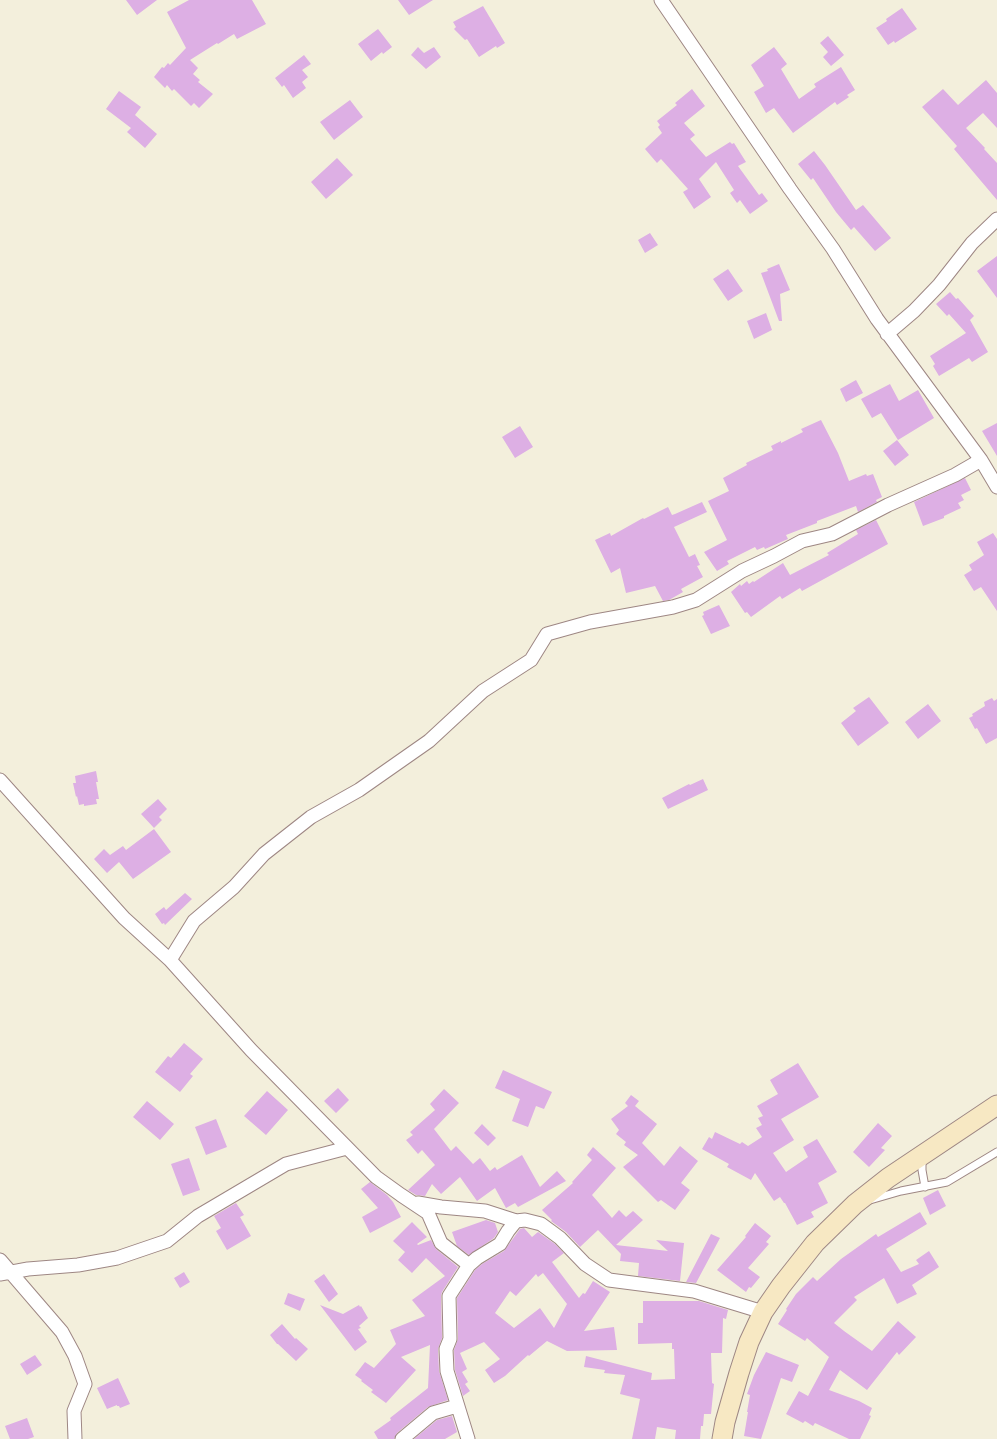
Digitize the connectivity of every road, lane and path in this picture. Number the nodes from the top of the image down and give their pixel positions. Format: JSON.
{"nodes":[{"id":1,"x":661,"y":0,"type":"edge"},
{"id":2,"x":997,"y":219,"type":"edge"},
{"id":3,"x":887,"y":334,"type":"junction"},
{"id":4,"x":980,"y":460,"type":"junction"},
{"id":5,"x":997,"y":487,"type":"edge"},
{"id":6,"x":0,"y":780,"type":"edge"},
{"id":7,"x":170,"y":960,"type":"junction"},
{"id":8,"x":997,"y":1105,"type":"edge"},
{"id":9,"x":347,"y":1148,"type":"junction"},
{"id":10,"x":997,"y":1152,"type":"edge"},
{"id":11,"x":922,"y":1154,"type":"junction"},
{"id":12,"x":924,"y":1187,"type":"junction"},
{"id":13,"x":401,"y":1195,"type":"junction"},
{"id":14,"x":855,"y":1204,"type":"junction"},
{"id":15,"x":516,"y":1221,"type":"junction"},
{"id":16,"x":0,"y":1260,"type":"edge"},
{"id":17,"x":469,"y":1265,"type":"junction"},
{"id":18,"x":6,"y":1273,"type":"edge"},
{"id":19,"x":763,"y":1312,"type":"junction"},
{"id":20,"x":457,"y":1406,"type":"junction"},
{"id":21,"x":75,"y":1439,"type":"edge"},
{"id":22,"x":402,"y":1439,"type":"edge"},
{"id":23,"x":468,"y":1439,"type":"edge"},
{"id":24,"x":722,"y":1439,"type":"edge"}],
"edges":[{"from":1,"to":3,"type":"street"},
{"from":2,"to":3,"type":"street"},
{"from":3,"to":4,"type":"street"},
{"from":4,"to":5,"type":"street"},
{"from":4,"to":7,"type":"street"},
{"from":6,"to":7,"type":"street"},
{"from":7,"to":9,"type":"street"},
{"from":8,"to":11,"type":"main road"},
{"from":9,"to":13,"type":"street"},
{"from":9,"to":18,"type":"street"},
{"from":10,"to":12,"type":"lane"},
{"from":11,"to":12,"type":"lane"},
{"from":11,"to":14,"type":"main road"},
{"from":12,"to":14,"type":"lane"},
{"from":13,"to":15,"type":"street"},
{"from":13,"to":17,"type":"street"},
{"from":14,"to":19,"type":"main road"},
{"from":15,"to":17,"type":"street"},
{"from":15,"to":19,"type":"street"},
{"from":16,"to":18,"type":"street"},
{"from":17,"to":20,"type":"street"},
{"from":18,"to":21,"type":"street"},
{"from":19,"to":24,"type":"main road"},
{"from":20,"to":22,"type":"street"},
{"from":20,"to":23,"type":"street"}]}
